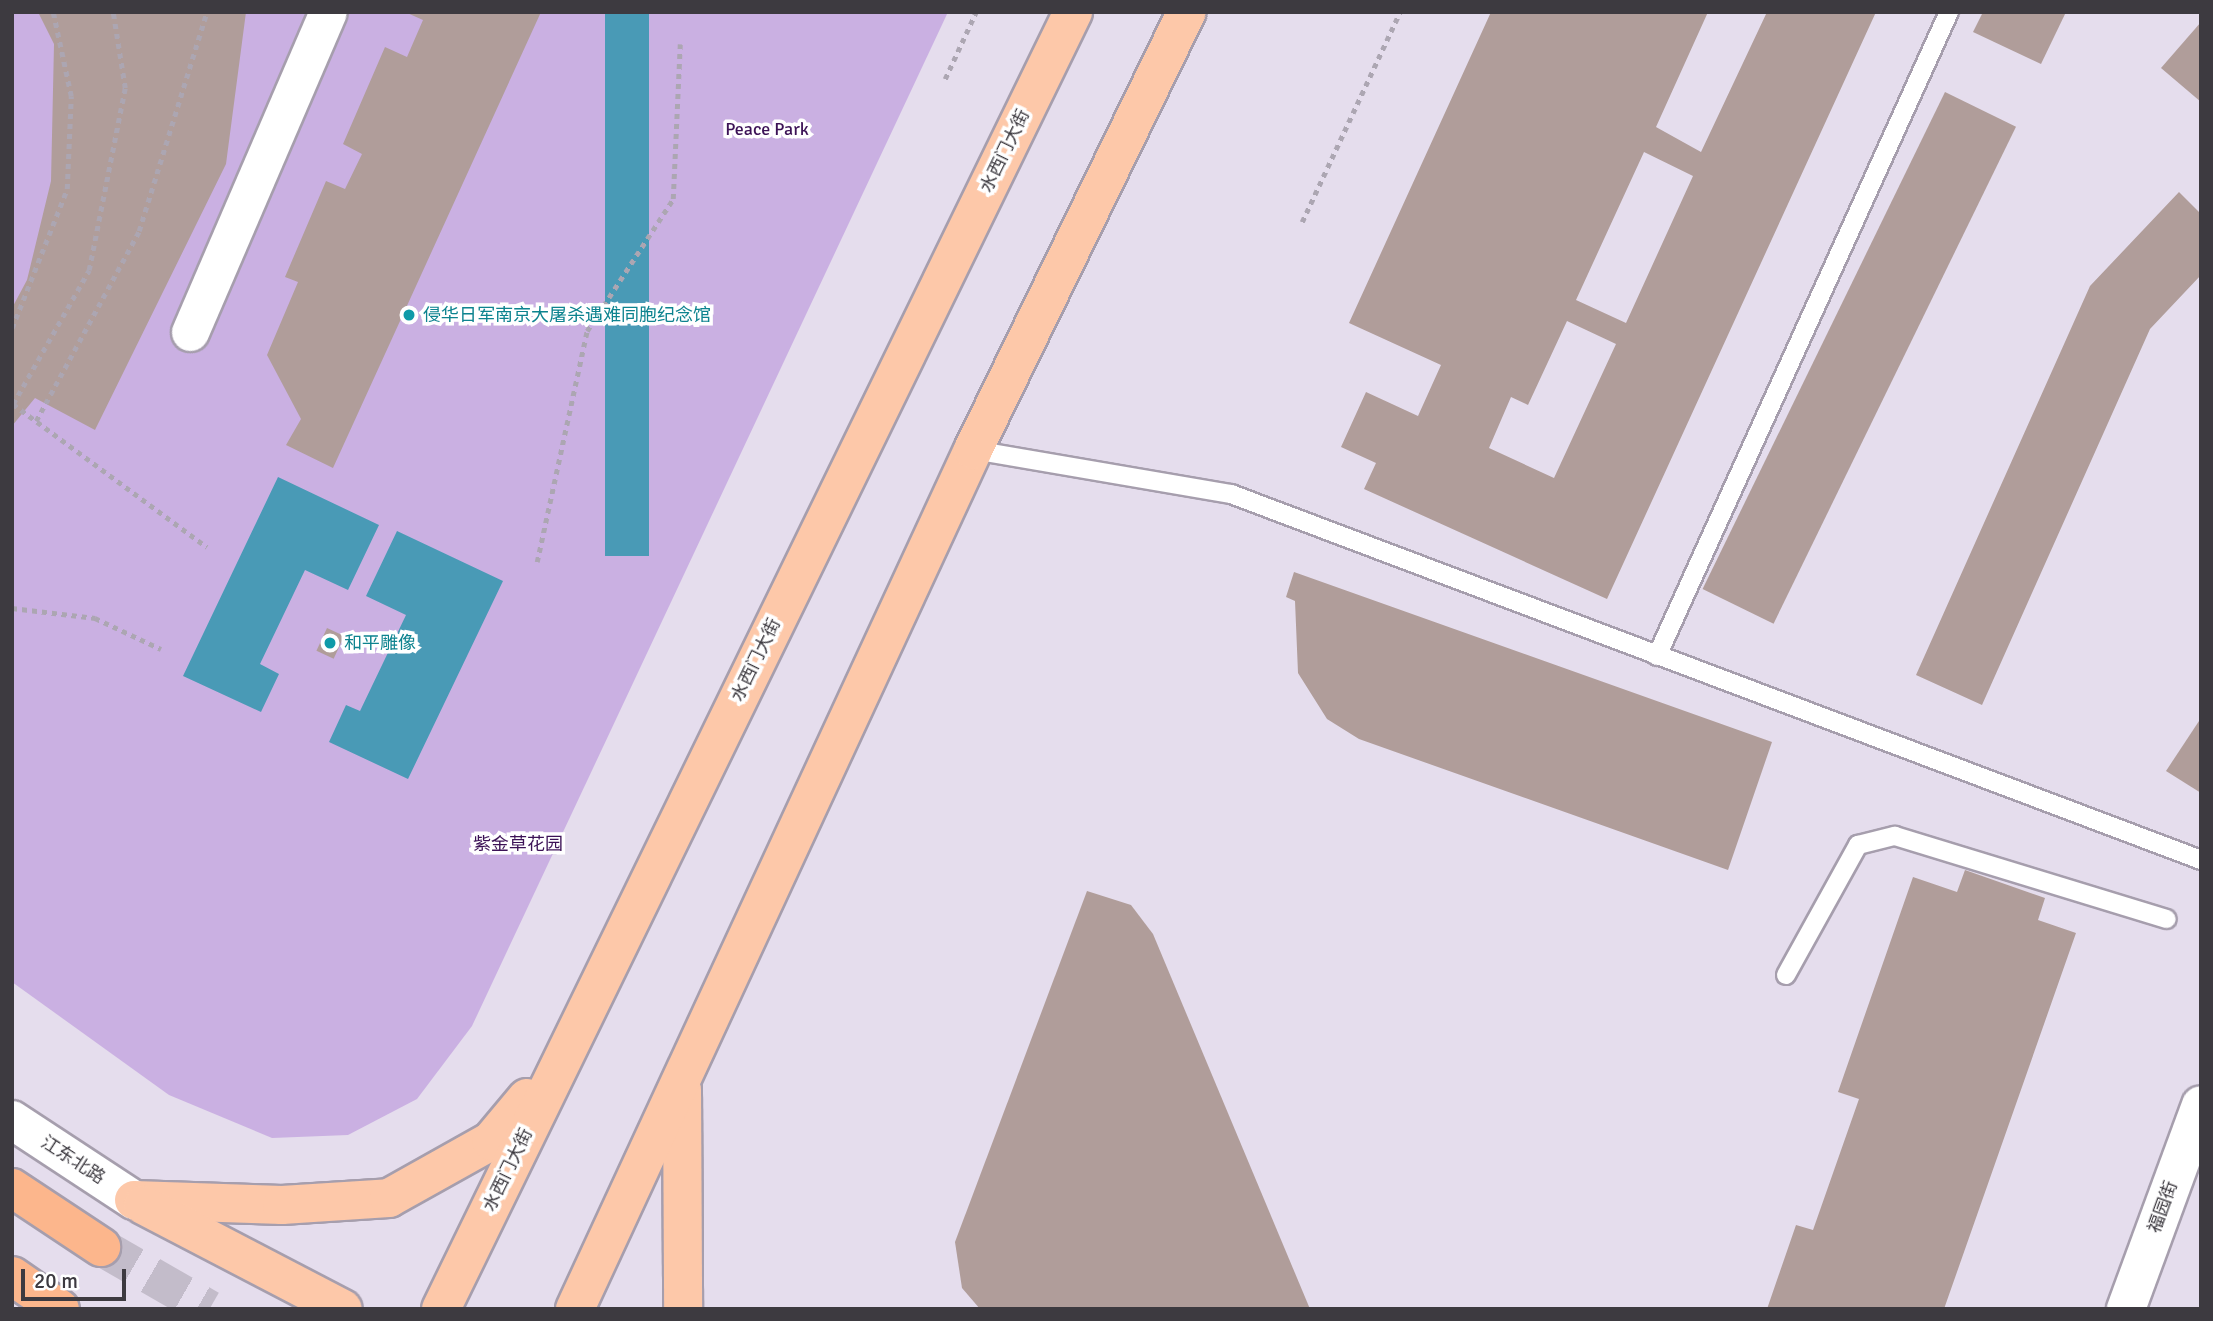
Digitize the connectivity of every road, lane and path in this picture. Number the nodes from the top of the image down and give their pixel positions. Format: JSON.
{"nodes":[{"id":1,"x":54,"y":12,"type":"edge"},
{"id":2,"x":113,"y":12,"type":"edge"},
{"id":3,"x":207,"y":12,"type":"edge"},
{"id":4,"x":328,"y":12,"type":"edge"},
{"id":5,"x":976,"y":12,"type":"edge"},
{"id":6,"x":1073,"y":12,"type":"edge"},
{"id":7,"x":1187,"y":12,"type":"edge"},
{"id":8,"x":1401,"y":12,"type":"edge"},
{"id":9,"x":1949,"y":12,"type":"edge"},
{"id":10,"x":680,"y":44,"type":"dead end"},
{"id":11,"x":945,"y":79,"type":"dead end"},
{"id":12,"x":1302,"y":222,"type":"dead end"},
{"id":13,"x":12,"y":328,"type":"edge"},
{"id":14,"x":190,"y":332,"type":"dead end"},
{"id":15,"x":13,"y":404,"type":"edge"},
{"id":16,"x":36,"y":421,"type":"junction"},
{"id":17,"x":973,"y":450,"type":"junction"},
{"id":18,"x":207,"y":547,"type":"dead end"},
{"id":19,"x":537,"y":562,"type":"dead end"},
{"id":20,"x":12,"y":608,"type":"edge"},
{"id":21,"x":160,"y":649,"type":"dead end"},
{"id":22,"x":1657,"y":656,"type":"junction"},
{"id":23,"x":2201,"y":860,"type":"edge"},
{"id":24,"x":2167,"y":919,"type":"dead end"},
{"id":25,"x":1786,"y":975,"type":"dead end"},
{"id":26,"x":560,"y":1061,"type":"junction"},
{"id":27,"x":682,"y":1075,"type":"junction"},
{"id":28,"x":2201,"y":1105,"type":"edge"},
{"id":29,"x":12,"y":1120,"type":"edge"},
{"id":30,"x":12,"y":1188,"type":"edge"},
{"id":31,"x":134,"y":1200,"type":"junction"},
{"id":32,"x":101,"y":1247,"type":"tunnel mouth"},
{"id":33,"x":274,"y":1273,"type":"junction"},
{"id":34,"x":12,"y":1276,"type":"edge"},
{"id":35,"x":60,"y":1309,"type":"edge"},
{"id":36,"x":309,"y":1309,"type":"edge"},
{"id":37,"x":343,"y":1309,"type":"edge"},
{"id":38,"x":441,"y":1309,"type":"edge"},
{"id":39,"x":575,"y":1309,"type":"edge"},
{"id":40,"x":684,"y":1309,"type":"edge"},
{"id":41,"x":2126,"y":1309,"type":"edge"}],
"edges":[{"from":1,"to":13,"type":"path"},
{"from":2,"to":15,"type":"path"},
{"from":3,"to":16,"type":"path"},
{"from":4,"to":14,"type":"street"},
{"from":5,"to":11,"type":"path"},
{"from":6,"to":26,"type":"main road","name":"水西门大街"},
{"from":7,"to":17,"type":"main road"},
{"from":8,"to":12,"type":"path"},
{"from":9,"to":22,"type":"lane"},
{"from":10,"to":19,"type":"path"},
{"from":15,"to":16,"type":"path"},
{"from":16,"to":18,"type":"path"},
{"from":17,"to":22,"type":"lane"},
{"from":17,"to":27,"type":"main road"},
{"from":20,"to":21,"type":"path"},
{"from":22,"to":23,"type":"lane"},
{"from":24,"to":25,"type":"lane"},
{"from":26,"to":31,"type":"main road"},
{"from":26,"to":38,"type":"main road","name":"水西门大街"},
{"from":27,"to":39,"type":"main road"},
{"from":27,"to":40,"type":"main road"},
{"from":28,"to":41,"type":"street","name":"福园街"},
{"from":29,"to":31,"type":"street","name":"江东北路"},
{"from":30,"to":32,"type":"highway"},
{"from":31,"to":33,"type":"main road"},
{"from":33,"to":36,"type":"main road"},
{"from":33,"to":37,"type":"main road"},
{"from":34,"to":35,"type":"highway"}]}
